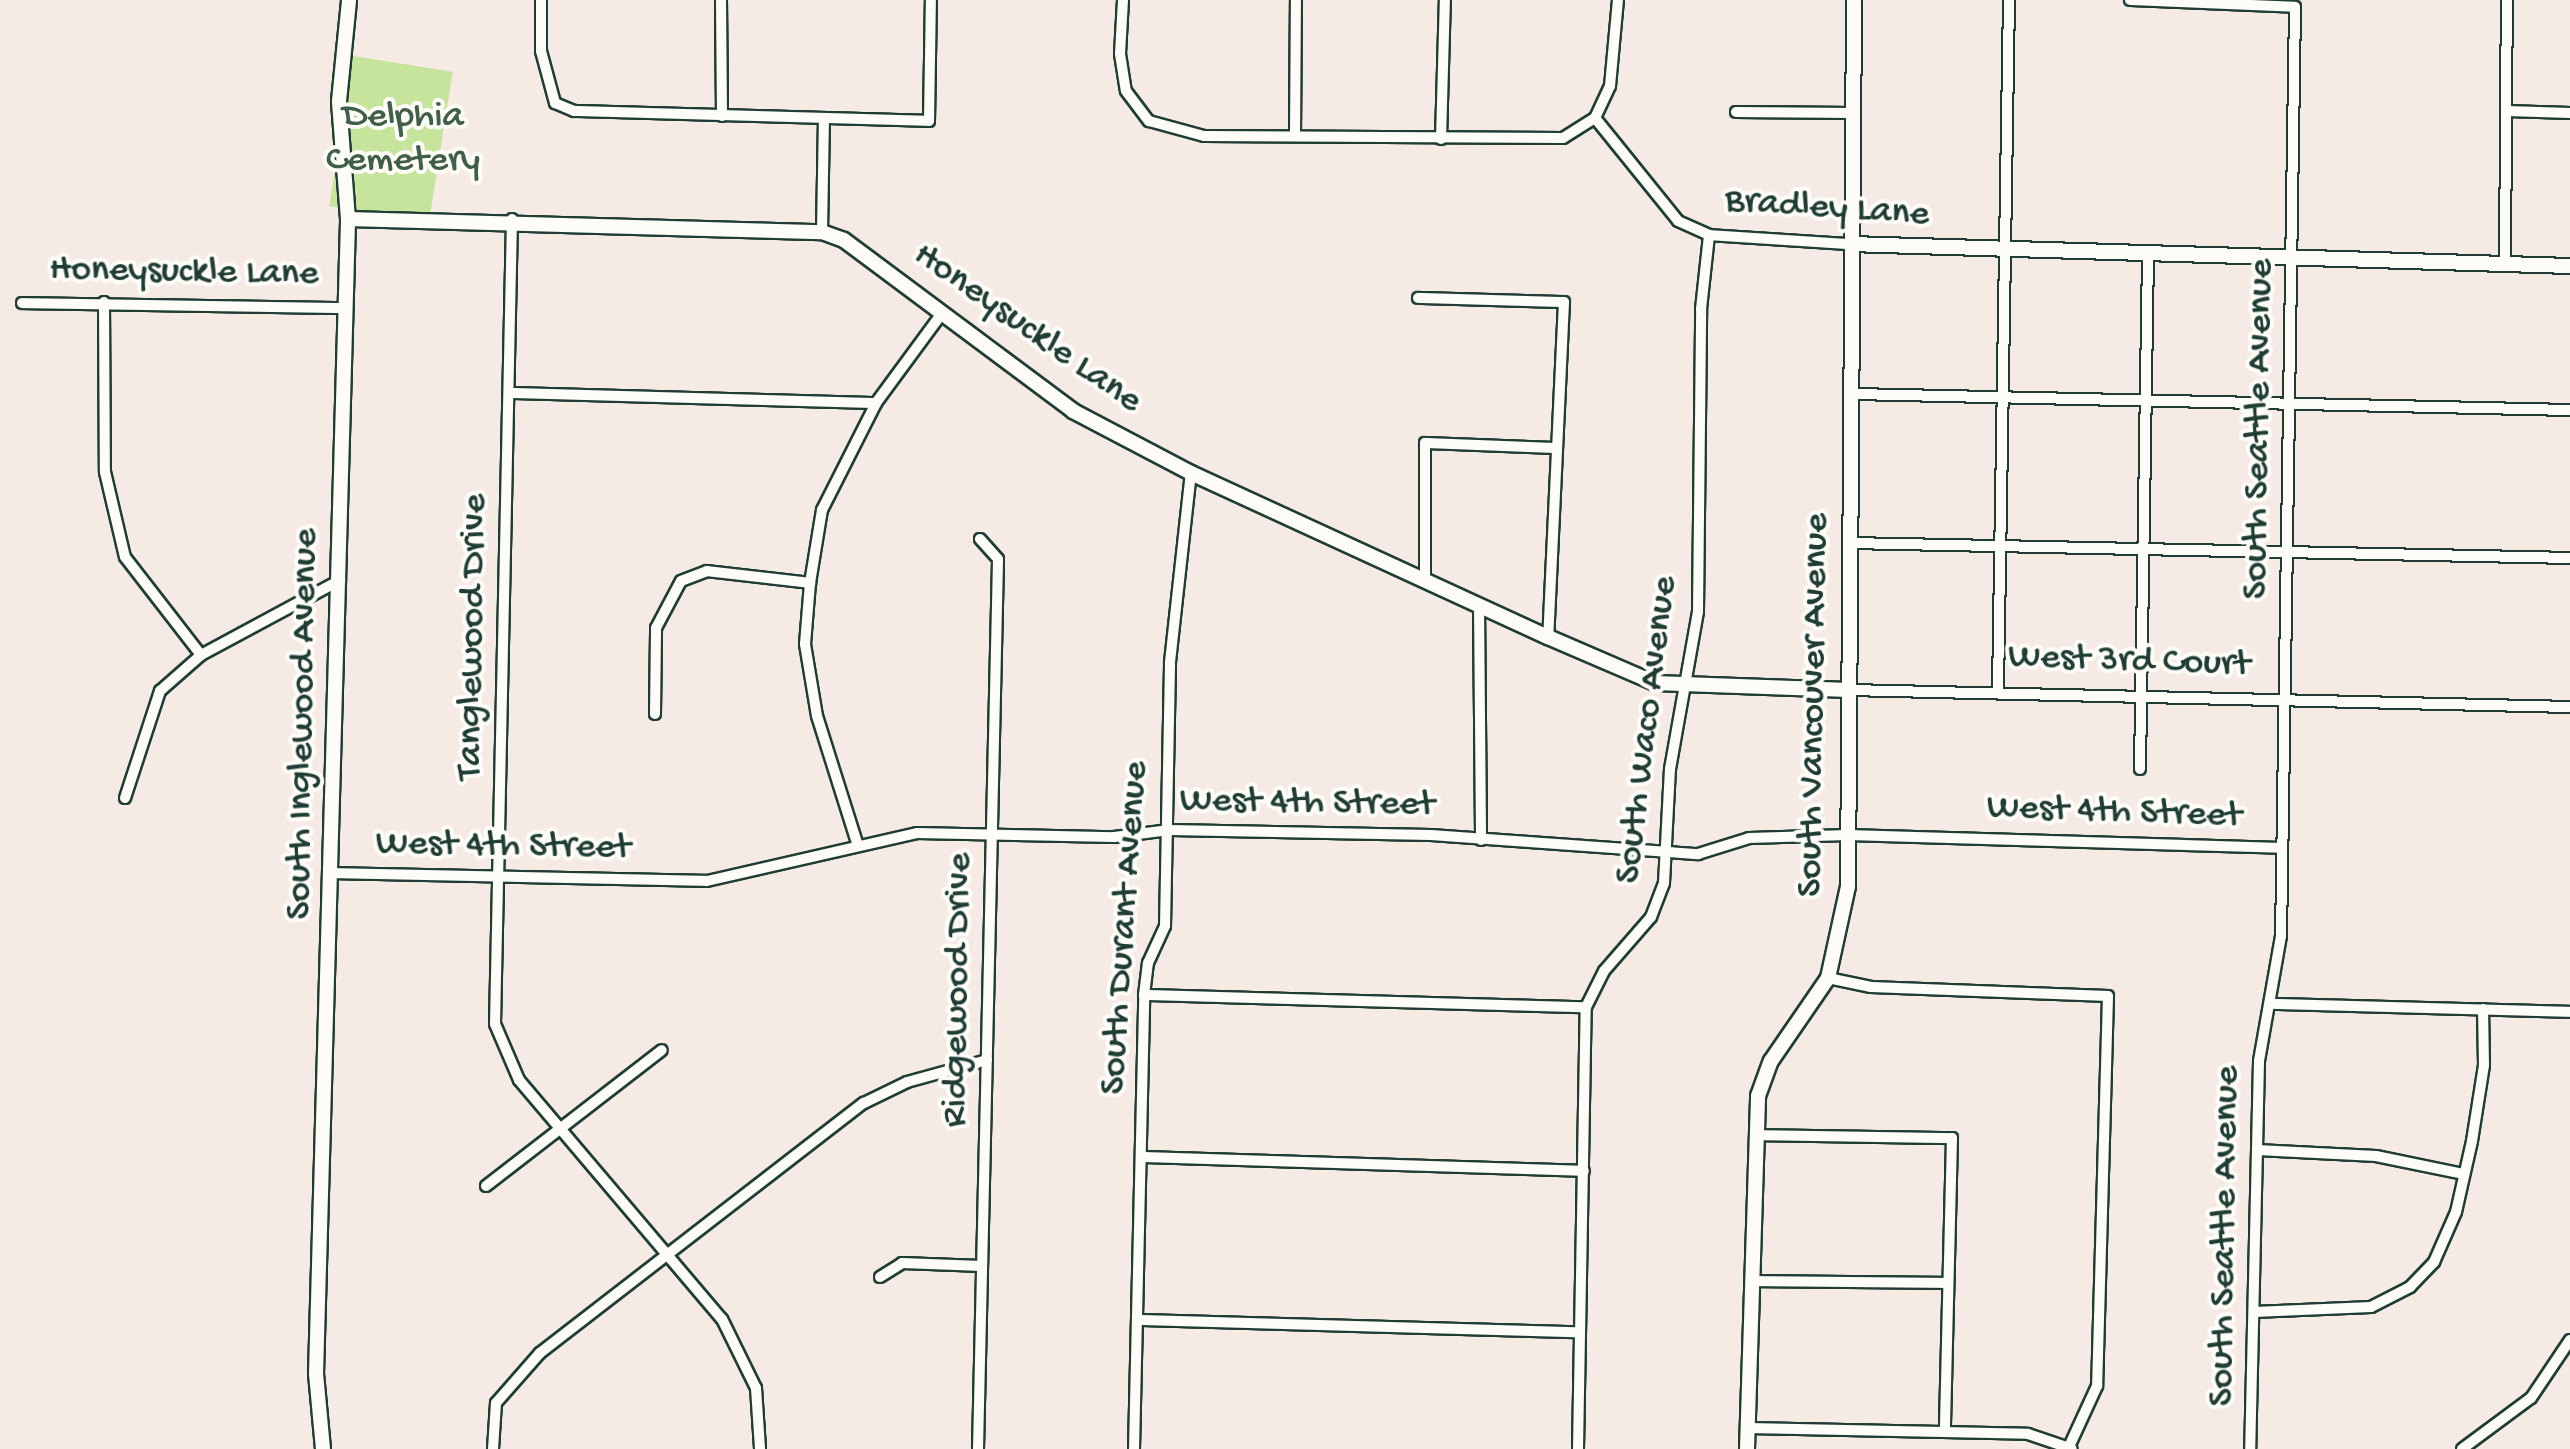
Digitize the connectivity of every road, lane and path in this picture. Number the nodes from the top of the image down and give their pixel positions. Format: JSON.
{"nodes":[{"id":1,"x":350,"y":0,"type":"edge"},
{"id":2,"x":541,"y":0,"type":"edge"},
{"id":3,"x":721,"y":0,"type":"edge"},
{"id":4,"x":932,"y":0,"type":"edge"},
{"id":5,"x":1123,"y":0,"type":"edge"},
{"id":6,"x":1296,"y":0,"type":"edge"},
{"id":7,"x":1445,"y":0,"type":"edge"},
{"id":8,"x":1618,"y":0,"type":"edge"},
{"id":9,"x":1854,"y":0,"type":"edge"},
{"id":10,"x":2009,"y":0,"type":"edge"},
{"id":11,"x":2130,"y":0,"type":"edge"},
{"id":12,"x":2507,"y":0,"type":"edge"},
{"id":13,"x":2507,"y":111,"type":"junction"},
{"id":14,"x":1736,"y":112,"type":"dead end"},
{"id":15,"x":2570,"y":112,"type":"edge"},
{"id":16,"x":1852,"y":113,"type":"junction"},
{"id":17,"x":722,"y":116,"type":"junction"},
{"id":18,"x":1595,"y":118,"type":"junction"},
{"id":19,"x":824,"y":120,"type":"junction"},
{"id":20,"x":1295,"y":134,"type":"junction"},
{"id":21,"x":1441,"y":139,"type":"junction"},
{"id":22,"x":348,"y":219,"type":"junction"},
{"id":23,"x":512,"y":219,"type":"junction"},
{"id":24,"x":822,"y":232,"type":"junction"},
{"id":25,"x":1709,"y":235,"type":"junction"},
{"id":26,"x":1850,"y":244,"type":"junction"},
{"id":27,"x":2002,"y":252,"type":"junction"},
{"id":28,"x":2148,"y":255,"type":"junction"},
{"id":29,"x":2293,"y":260,"type":"junction"},
{"id":30,"x":2504,"y":264,"type":"junction"},
{"id":31,"x":2570,"y":266,"type":"edge"},
{"id":32,"x":1418,"y":298,"type":"dead end"},
{"id":33,"x":104,"y":302,"type":"junction"},
{"id":34,"x":22,"y":303,"type":"dead end"},
{"id":35,"x":346,"y":308,"type":"junction"},
{"id":36,"x":942,"y":313,"type":"junction"},
{"id":37,"x":510,"y":393,"type":"junction"},
{"id":38,"x":1854,"y":394,"type":"junction"},
{"id":39,"x":2003,"y":396,"type":"junction"},
{"id":40,"x":2146,"y":401,"type":"junction"},
{"id":41,"x":876,"y":403,"type":"junction"},
{"id":42,"x":2290,"y":405,"type":"junction"},
{"id":43,"x":2570,"y":410,"type":"edge"},
{"id":44,"x":1556,"y":448,"type":"junction"},
{"id":45,"x":1191,"y":473,"type":"junction"},
{"id":46,"x":980,"y":539,"type":"dead end"},
{"id":47,"x":1850,"y":543,"type":"junction"},
{"id":48,"x":2000,"y":544,"type":"junction"},
{"id":49,"x":2143,"y":547,"type":"junction"},
{"id":50,"x":2288,"y":550,"type":"junction"},
{"id":51,"x":2570,"y":558,"type":"edge"},
{"id":52,"x":1425,"y":579,"type":"junction"},
{"id":53,"x":341,"y":580,"type":"junction"},
{"id":54,"x":810,"y":583,"type":"junction"},
{"id":55,"x":1479,"y":604,"type":"junction"},
{"id":56,"x":1548,"y":637,"type":"junction"},
{"id":57,"x":200,"y":654,"type":"junction"},
{"id":58,"x":1686,"y":685,"type":"junction"},
{"id":59,"x":1849,"y":690,"type":"junction"},
{"id":60,"x":1998,"y":690,"type":"junction"},
{"id":61,"x":2141,"y":696,"type":"junction"},
{"id":62,"x":2284,"y":700,"type":"junction"},
{"id":63,"x":2570,"y":707,"type":"edge"},
{"id":64,"x":655,"y":714,"type":"dead end"},
{"id":65,"x":2140,"y":769,"type":"dead end"},
{"id":66,"x":125,"y":798,"type":"dead end"},
{"id":67,"x":1170,"y":830,"type":"junction"},
{"id":68,"x":1848,"y":835,"type":"junction"},
{"id":69,"x":992,"y":838,"type":"junction"},
{"id":70,"x":1481,"y":840,"type":"junction"},
{"id":71,"x":858,"y":846,"type":"junction"},
{"id":72,"x":2282,"y":848,"type":"junction"},
{"id":73,"x":1666,"y":852,"type":"junction"},
{"id":74,"x":334,"y":873,"type":"junction"},
{"id":75,"x":498,"y":878,"type":"junction"},
{"id":76,"x":1828,"y":978,"type":"junction"},
{"id":77,"x":1144,"y":996,"type":"junction"},
{"id":78,"x":2274,"y":1004,"type":"junction"},
{"id":79,"x":1586,"y":1007,"type":"junction"},
{"id":80,"x":2483,"y":1009,"type":"junction"},
{"id":81,"x":2570,"y":1012,"type":"edge"},
{"id":82,"x":662,"y":1050,"type":"dead end"},
{"id":83,"x":987,"y":1060,"type":"junction"},
{"id":84,"x":560,"y":1133,"type":"junction"},
{"id":85,"x":1755,"y":1135,"type":"junction"},
{"id":86,"x":2257,"y":1150,"type":"junction"},
{"id":87,"x":1141,"y":1157,"type":"junction"},
{"id":88,"x":1584,"y":1171,"type":"junction"},
{"id":89,"x":2464,"y":1174,"type":"junction"},
{"id":90,"x":486,"y":1186,"type":"dead end"},
{"id":91,"x":667,"y":1257,"type":"junction"},
{"id":92,"x":982,"y":1266,"type":"junction"},
{"id":93,"x":880,"y":1277,"type":"dead end"},
{"id":94,"x":1751,"y":1280,"type":"junction"},
{"id":95,"x":1948,"y":1283,"type":"junction"},
{"id":96,"x":2254,"y":1312,"type":"junction"},
{"id":97,"x":1138,"y":1320,"type":"junction"},
{"id":98,"x":1580,"y":1332,"type":"junction"},
{"id":99,"x":2570,"y":1340,"type":"edge"},
{"id":100,"x":1748,"y":1428,"type":"junction"},
{"id":101,"x":1946,"y":1431,"type":"junction"},
{"id":102,"x":2480,"y":1440,"type":"junction"},
{"id":103,"x":2071,"y":1448,"type":"edge"},
{"id":104,"x":323,"y":1449,"type":"edge"},
{"id":105,"x":493,"y":1449,"type":"edge"},
{"id":106,"x":760,"y":1449,"type":"edge"},
{"id":107,"x":978,"y":1449,"type":"edge"},
{"id":108,"x":1134,"y":1449,"type":"edge"},
{"id":109,"x":1578,"y":1449,"type":"edge"},
{"id":110,"x":1747,"y":1449,"type":"edge"},
{"id":111,"x":2250,"y":1449,"type":"edge"},
{"id":112,"x":2462,"y":1449,"type":"edge"},
{"id":113,"x":2489,"y":1449,"type":"edge"}],
"edges":[{"from":1,"to":22,"type":"street","name":"South Inglewood Avenue"},
{"from":2,"to":17,"type":"street"},
{"from":3,"to":17,"type":"street"},
{"from":4,"to":19,"type":"street"},
{"from":5,"to":20,"type":"street"},
{"from":6,"to":20,"type":"street"},
{"from":7,"to":21,"type":"street"},
{"from":8,"to":18,"type":"street"},
{"from":9,"to":16,"type":"street","name":"South Vancouver Avenue"},
{"from":10,"to":27,"type":"street"},
{"from":11,"to":29,"type":"street","name":"South Seattle Avenue"},
{"from":12,"to":13,"type":"street"},
{"from":13,"to":15,"type":"street"},
{"from":13,"to":30,"type":"street"},
{"from":14,"to":16,"type":"street"},
{"from":16,"to":26,"type":"street","name":"South Vancouver Avenue"},
{"from":17,"to":19,"type":"street"},
{"from":18,"to":21,"type":"street"},
{"from":18,"to":25,"type":"street","name":"Bradley Lane"},
{"from":19,"to":24,"type":"street"},
{"from":20,"to":21,"type":"street"},
{"from":22,"to":23,"type":"street","name":"Honeysuckle Lane"},
{"from":22,"to":35,"type":"street","name":"South Inglewood Avenue"},
{"from":23,"to":24,"type":"street","name":"Honeysuckle Lane"},
{"from":23,"to":37,"type":"street","name":"Tanglewood Drive"},
{"from":24,"to":36,"type":"street","name":"Honeysuckle Lane"},
{"from":25,"to":26,"type":"street","name":"Bradley Lane"},
{"from":25,"to":58,"type":"street","name":"South Waco Avenue"},
{"from":26,"to":27,"type":"street","name":"Bradley Lane"},
{"from":26,"to":38,"type":"street","name":"South Vancouver Avenue"},
{"from":27,"to":28,"type":"street","name":"Bradley Lane"},
{"from":27,"to":39,"type":"street"},
{"from":28,"to":29,"type":"street","name":"Bradley Lane"},
{"from":28,"to":40,"type":"street"},
{"from":29,"to":30,"type":"street","name":"Bradley Lane"},
{"from":29,"to":42,"type":"street","name":"South Seattle Avenue"},
{"from":30,"to":31,"type":"street","name":"Bradley Lane"},
{"from":32,"to":44,"type":"street"},
{"from":33,"to":34,"type":"street","name":"Honeysuckle Lane"},
{"from":33,"to":35,"type":"street","name":"Honeysuckle Lane"},
{"from":33,"to":57,"type":"street"},
{"from":35,"to":53,"type":"street","name":"South Inglewood Avenue"},
{"from":36,"to":41,"type":"street"},
{"from":36,"to":45,"type":"street","name":"Honeysuckle Lane"},
{"from":37,"to":41,"type":"street"},
{"from":37,"to":75,"type":"street","name":"Tanglewood Drive"},
{"from":38,"to":39,"type":"street"},
{"from":38,"to":47,"type":"street","name":"South Vancouver Avenue"},
{"from":39,"to":40,"type":"street"},
{"from":39,"to":48,"type":"street"},
{"from":40,"to":42,"type":"street"},
{"from":40,"to":49,"type":"street"},
{"from":41,"to":54,"type":"street"},
{"from":42,"to":43,"type":"street"},
{"from":42,"to":50,"type":"street","name":"South Seattle Avenue"},
{"from":44,"to":52,"type":"street"},
{"from":44,"to":56,"type":"street"},
{"from":45,"to":52,"type":"street","name":"Honeysuckle Lane"},
{"from":45,"to":67,"type":"street","name":"South Durant Avenue"},
{"from":46,"to":69,"type":"street","name":"Ridgewood Drive"},
{"from":47,"to":48,"type":"street"},
{"from":47,"to":59,"type":"street","name":"South Vancouver Avenue"},
{"from":48,"to":49,"type":"street"},
{"from":48,"to":60,"type":"street"},
{"from":49,"to":50,"type":"street"},
{"from":49,"to":61,"type":"street"},
{"from":50,"to":51,"type":"street"},
{"from":50,"to":62,"type":"street","name":"South Seattle Avenue"},
{"from":52,"to":55,"type":"street","name":"Honeysuckle Lane"},
{"from":53,"to":57,"type":"street"},
{"from":53,"to":74,"type":"street","name":"South Inglewood Avenue"},
{"from":54,"to":64,"type":"street"},
{"from":54,"to":71,"type":"street"},
{"from":55,"to":56,"type":"street","name":"Honeysuckle Lane"},
{"from":55,"to":70,"type":"street"},
{"from":56,"to":58,"type":"street","name":"Honeysuckle Lane"},
{"from":57,"to":66,"type":"street"},
{"from":58,"to":59,"type":"street","name":"West 3rd Court"},
{"from":58,"to":73,"type":"street","name":"South Waco Avenue"},
{"from":59,"to":60,"type":"street","name":"West 3rd Court"},
{"from":59,"to":68,"type":"street","name":"South Vancouver Avenue"},
{"from":60,"to":61,"type":"street","name":"West 3rd Court"},
{"from":61,"to":62,"type":"street","name":"West 3rd Court"},
{"from":61,"to":65,"type":"street"},
{"from":62,"to":63,"type":"street","name":"West 3rd Court"},
{"from":62,"to":72,"type":"street","name":"South Seattle Avenue"},
{"from":67,"to":69,"type":"street","name":"West 4th Street"},
{"from":67,"to":70,"type":"street","name":"West 4th Street"},
{"from":67,"to":77,"type":"street","name":"South Durant Avenue"},
{"from":68,"to":72,"type":"street","name":"West 4th Street"},
{"from":68,"to":73,"type":"street","name":"West 4th Street"},
{"from":68,"to":76,"type":"street","name":"South Vancouver Avenue"},
{"from":69,"to":71,"type":"street","name":"West 4th Street"},
{"from":69,"to":83,"type":"street","name":"Ridgewood Drive"},
{"from":70,"to":73,"type":"street","name":"West 4th Street"},
{"from":71,"to":75,"type":"street","name":"West 4th Street"},
{"from":72,"to":78,"type":"street","name":"South Seattle Avenue"},
{"from":73,"to":79,"type":"street","name":"South Waco Avenue"},
{"from":74,"to":75,"type":"street","name":"West 4th Street"},
{"from":74,"to":104,"type":"street","name":"South Inglewood Avenue"},
{"from":75,"to":84,"type":"street","name":"Tanglewood Drive"},
{"from":76,"to":85,"type":"street","name":"South Vancouver Avenue"},
{"from":76,"to":103,"type":"street"},
{"from":77,"to":79,"type":"street"},
{"from":77,"to":87,"type":"street","name":"South Durant Avenue"},
{"from":78,"to":80,"type":"street"},
{"from":78,"to":86,"type":"street","name":"South Seattle Avenue"},
{"from":79,"to":88,"type":"street","name":"South Waco Avenue"},
{"from":80,"to":81,"type":"street"},
{"from":80,"to":89,"type":"street"},
{"from":82,"to":84,"type":"street"},
{"from":83,"to":91,"type":"street"},
{"from":83,"to":92,"type":"street","name":"Ridgewood Drive"},
{"from":84,"to":90,"type":"street"},
{"from":84,"to":91,"type":"street","name":"Tanglewood Drive"},
{"from":85,"to":94,"type":"street","name":"South Vancouver Avenue"},
{"from":85,"to":95,"type":"street"},
{"from":86,"to":89,"type":"street"},
{"from":86,"to":96,"type":"street","name":"South Seattle Avenue"},
{"from":87,"to":88,"type":"street"},
{"from":87,"to":97,"type":"street","name":"South Durant Avenue"},
{"from":88,"to":98,"type":"street","name":"South Waco Avenue"},
{"from":89,"to":96,"type":"street"},
{"from":91,"to":105,"type":"street"},
{"from":91,"to":106,"type":"street","name":"Tanglewood Drive"},
{"from":92,"to":93,"type":"street"},
{"from":92,"to":107,"type":"street","name":"Ridgewood Drive"},
{"from":94,"to":95,"type":"street"},
{"from":94,"to":100,"type":"street","name":"South Vancouver Avenue"},
{"from":95,"to":101,"type":"street"},
{"from":96,"to":111,"type":"street","name":"South Seattle Avenue"},
{"from":97,"to":98,"type":"street"},
{"from":97,"to":108,"type":"street","name":"South Durant Avenue"},
{"from":98,"to":109,"type":"street","name":"South Waco Avenue"},
{"from":99,"to":102,"type":"street"},
{"from":100,"to":101,"type":"street"},
{"from":100,"to":110,"type":"street","name":"South Vancouver Avenue"},
{"from":101,"to":103,"type":"street"},
{"from":102,"to":112,"type":"street"},
{"from":102,"to":113,"type":"street"}]}
